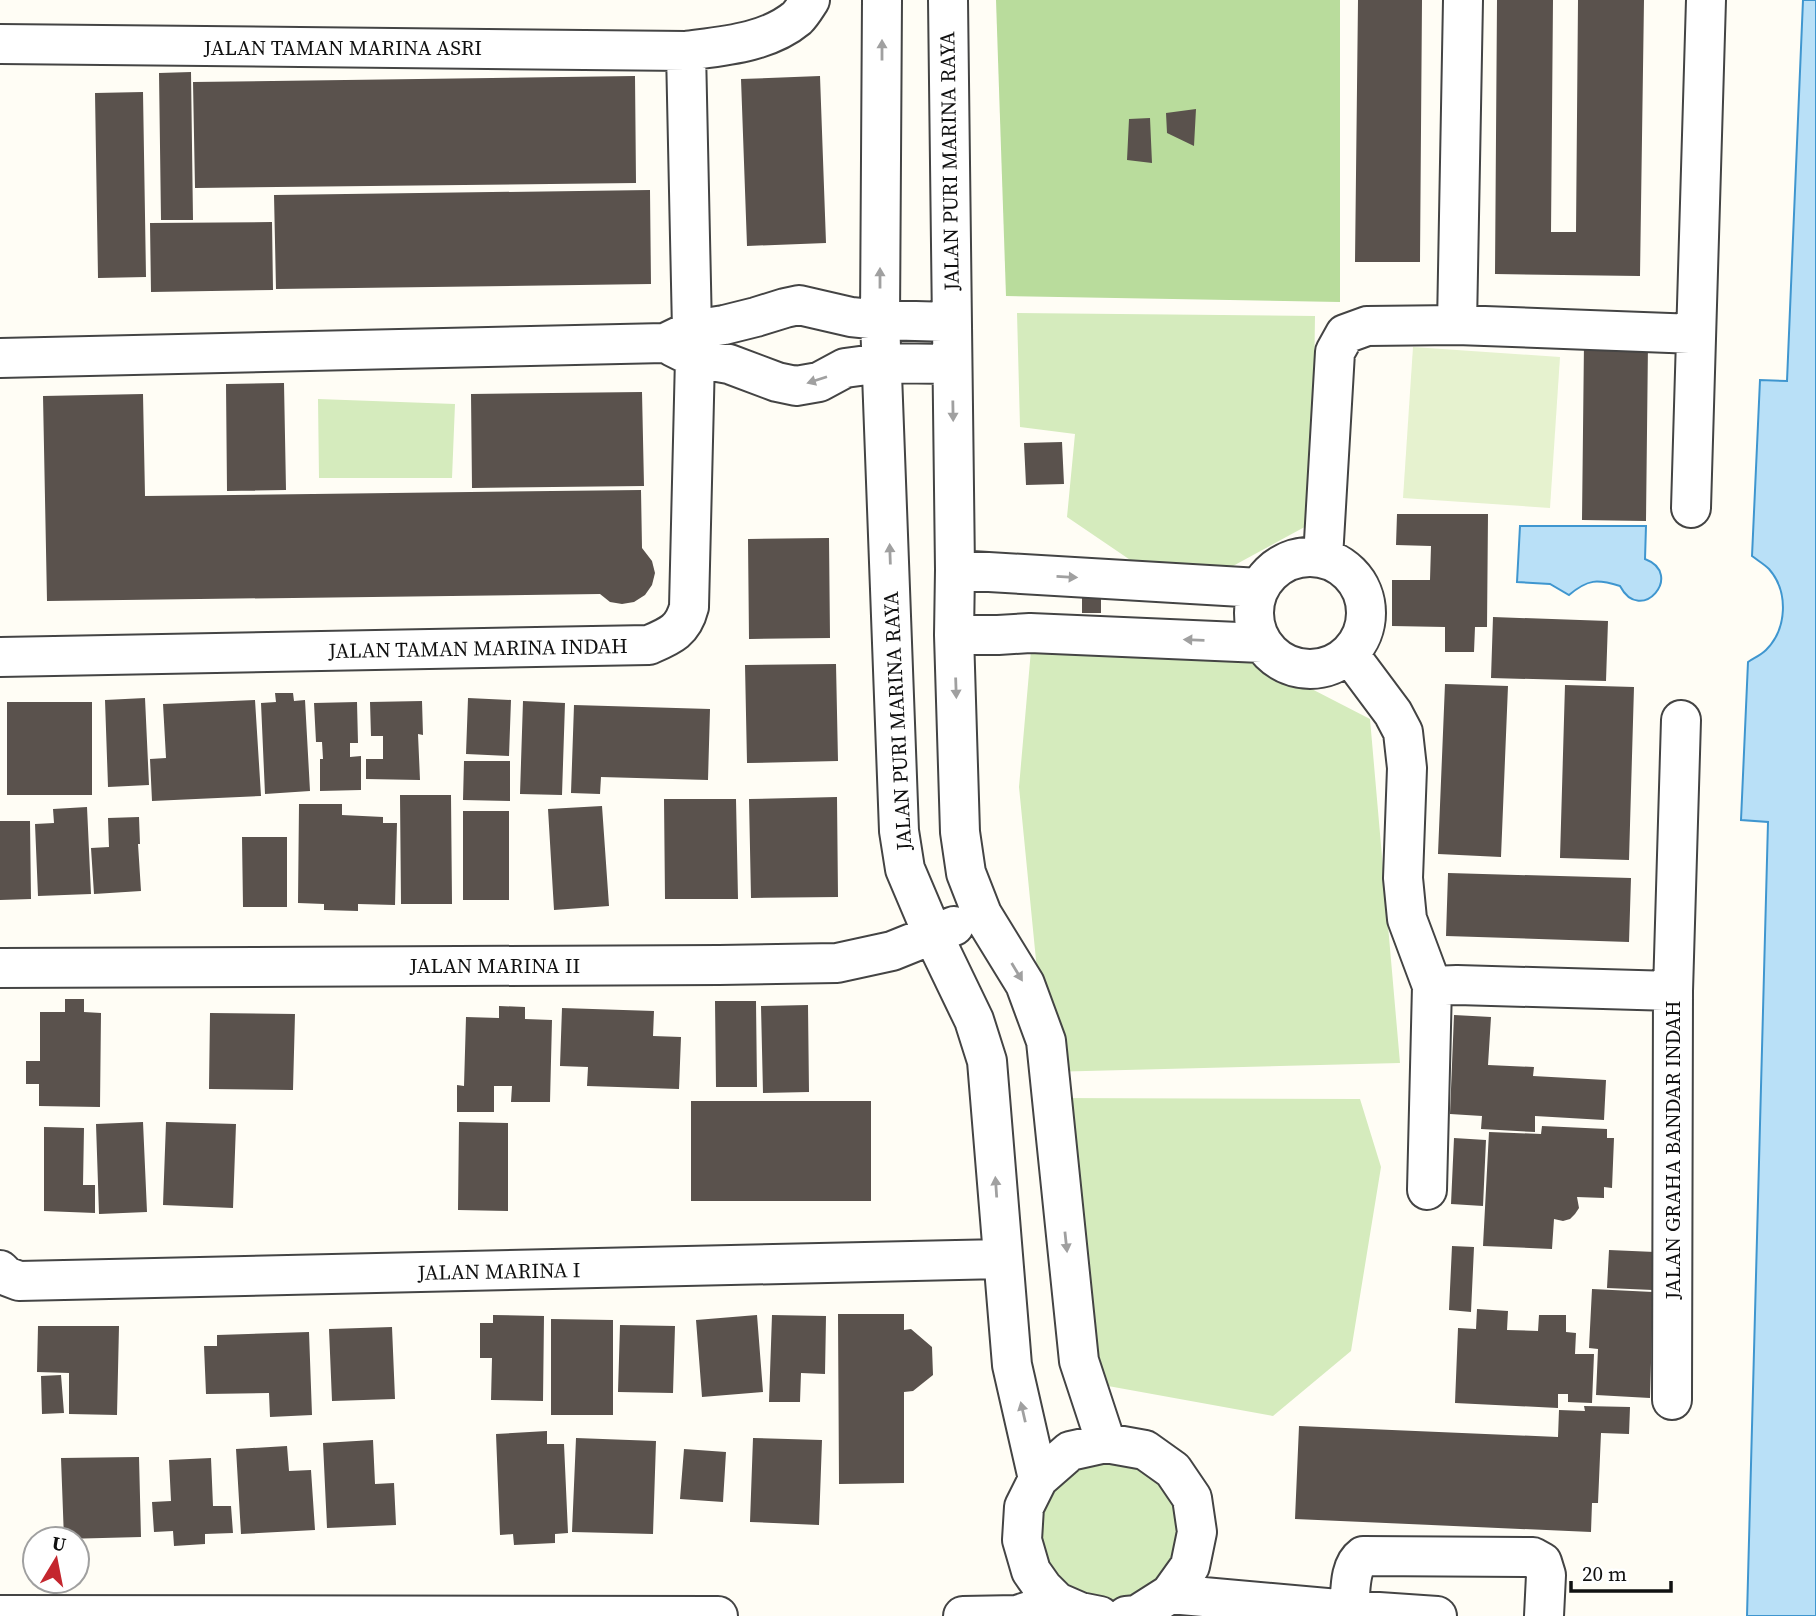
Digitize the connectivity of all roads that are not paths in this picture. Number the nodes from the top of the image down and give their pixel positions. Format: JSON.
{"nodes":[{"id":1,"x":810,"y":0,"type":"edge"},
{"id":2,"x":882,"y":0,"type":"edge"},
{"id":3,"x":948,"y":0,"type":"edge"},
{"id":4,"x":1463,"y":0,"type":"edge"},
{"id":5,"x":1706,"y":0,"type":"edge"},
{"id":6,"x":0,"y":44,"type":"edge"},
{"id":7,"x":686,"y":51,"type":"junction"},
{"id":8,"x":880,"y":320,"type":"junction"},
{"id":9,"x":951,"y":322,"type":"junction"},
{"id":10,"x":1457,"y":325,"type":"junction"},
{"id":11,"x":1696,"y":334,"type":"junction"},
{"id":12,"x":684,"y":344,"type":"junction"},
{"id":13,"x":0,"y":358,"type":"edge"},
{"id":14,"x":882,"y":363,"type":"junction"},
{"id":15,"x":952,"y":364,"type":"junction"},
{"id":16,"x":1691,"y":508,"type":"dead end"},
{"id":17,"x":1323,"y":558,"type":"junction"},
{"id":18,"x":955,"y":570,"type":"junction"},
{"id":19,"x":1259,"y":588,"type":"junction"},
{"id":20,"x":954,"y":635,"type":"junction"},
{"id":21,"x":1262,"y":643,"type":"junction"},
{"id":22,"x":1349,"y":654,"type":"junction"},
{"id":23,"x":0,"y":657,"type":"edge"},
{"id":24,"x":1681,"y":720,"type":"dead end"},
{"id":25,"x":982,"y":914,"type":"junction"},
{"id":26,"x":933,"y":935,"type":"junction"},
{"id":27,"x":0,"y":968,"type":"edge"},
{"id":28,"x":1432,"y":986,"type":"junction"},
{"id":29,"x":1673,"y":991,"type":"junction"},
{"id":30,"x":1427,"y":1190,"type":"dead end"},
{"id":31,"x":1002,"y":1259,"type":"junction"},
{"id":32,"x":0,"y":1270,"type":"edge"},
{"id":33,"x":1672,"y":1400,"type":"dead end"},
{"id":34,"x":1106,"y":1443,"type":"junction"},
{"id":35,"x":1038,"y":1479,"type":"junction"},
{"id":36,"x":1170,"y":1594,"type":"junction"},
{"id":37,"x":1057,"y":1602,"type":"junction"},
{"id":38,"x":1349,"y":1610,"type":"junction"},
{"id":39,"x":0,"y":1615,"type":"edge"},
{"id":40,"x":1017,"y":1615,"type":"edge"},
{"id":41,"x":718,"y":1616,"type":"edge"},
{"id":42,"x":963,"y":1616,"type":"edge"},
{"id":43,"x":1100,"y":1616,"type":"edge"},
{"id":44,"x":1126,"y":1616,"type":"edge"},
{"id":45,"x":1437,"y":1616,"type":"edge"},
{"id":46,"x":1544,"y":1616,"type":"edge"}],
"edges":[{"from":1,"to":7,"type":"street","name":"JALAN TAMAN MARINA ASRI"},
{"from":8,"to":2,"type":"street","name":"JALAN PURI MARINA RAYA","one_way":true},
{"from":3,"to":9,"type":"street","name":"JALAN PURI MARINA RAYA"},
{"from":4,"to":10,"type":"street"},
{"from":5,"to":11,"type":"street"},
{"from":6,"to":7,"type":"street","name":"JALAN TAMAN MARINA ASRI"},
{"from":7,"to":12,"type":"street","name":"JALAN TAMAN MARINA INDAH"},
{"from":8,"to":9,"type":"street","name":"JALAN PURI MARINA RAYA"},
{"from":8,"to":12,"type":"street"},
{"from":8,"to":14,"type":"street","name":"JALAN PURI MARINA RAYA"},
{"from":9,"to":15,"type":"street","name":"JALAN PURI MARINA RAYA"},
{"from":10,"to":11,"type":"street"},
{"from":10,"to":17,"type":"street"},
{"from":11,"to":16,"type":"street"},
{"from":12,"to":13,"type":"street"},
{"from":14,"to":12,"type":"street","one_way":true},
{"from":12,"to":23,"type":"street","name":"JALAN TAMAN MARINA INDAH"},
{"from":14,"to":15,"type":"street"},
{"from":26,"to":14,"type":"street","name":"JALAN PURI MARINA RAYA","one_way":true},
{"from":15,"to":18,"type":"street","name":"JALAN PURI MARINA RAYA","one_way":true},
{"from":17,"to":19,"type":"street"},
{"from":17,"to":22,"type":"street"},
{"from":18,"to":19,"type":"street","one_way":true},
{"from":18,"to":20,"type":"street","name":"JALAN PURI MARINA RAYA"},
{"from":19,"to":21,"type":"street"},
{"from":21,"to":20,"type":"street","one_way":true},
{"from":20,"to":25,"type":"street","name":"JALAN PURI MARINA RAYA","one_way":true},
{"from":21,"to":22,"type":"street"},
{"from":22,"to":28,"type":"street"},
{"from":24,"to":29,"type":"street"},
{"from":25,"to":26,"type":"street","name":"JALAN MARINA II"},
{"from":25,"to":34,"type":"street","name":"JALAN PURI MARINA RAYA","one_way":true},
{"from":26,"to":27,"type":"street","name":"JALAN MARINA II"},
{"from":31,"to":26,"type":"street","name":"JALAN PURI MARINA RAYA","one_way":true},
{"from":28,"to":29,"type":"street","name":"JALAN GRAHA BANDAR INDAH"},
{"from":28,"to":30,"type":"street"},
{"from":29,"to":33,"type":"street","name":"JALAN GRAHA BANDAR INDAH"},
{"from":31,"to":32,"type":"street","name":"JALAN MARINA I"},
{"from":35,"to":31,"type":"street","name":"JALAN PURI MARINA RAYA","one_way":true},
{"from":34,"to":35,"type":"street"},
{"from":34,"to":36,"type":"street"},
{"from":35,"to":37,"type":"street"},
{"from":36,"to":38,"type":"street"},
{"from":36,"to":44,"type":"street"},
{"from":37,"to":40,"type":"street"},
{"from":37,"to":43,"type":"street"},
{"from":38,"to":45,"type":"street"},
{"from":38,"to":46,"type":"street"},
{"from":39,"to":41,"type":"street"},
{"from":40,"to":42,"type":"street"}]}
